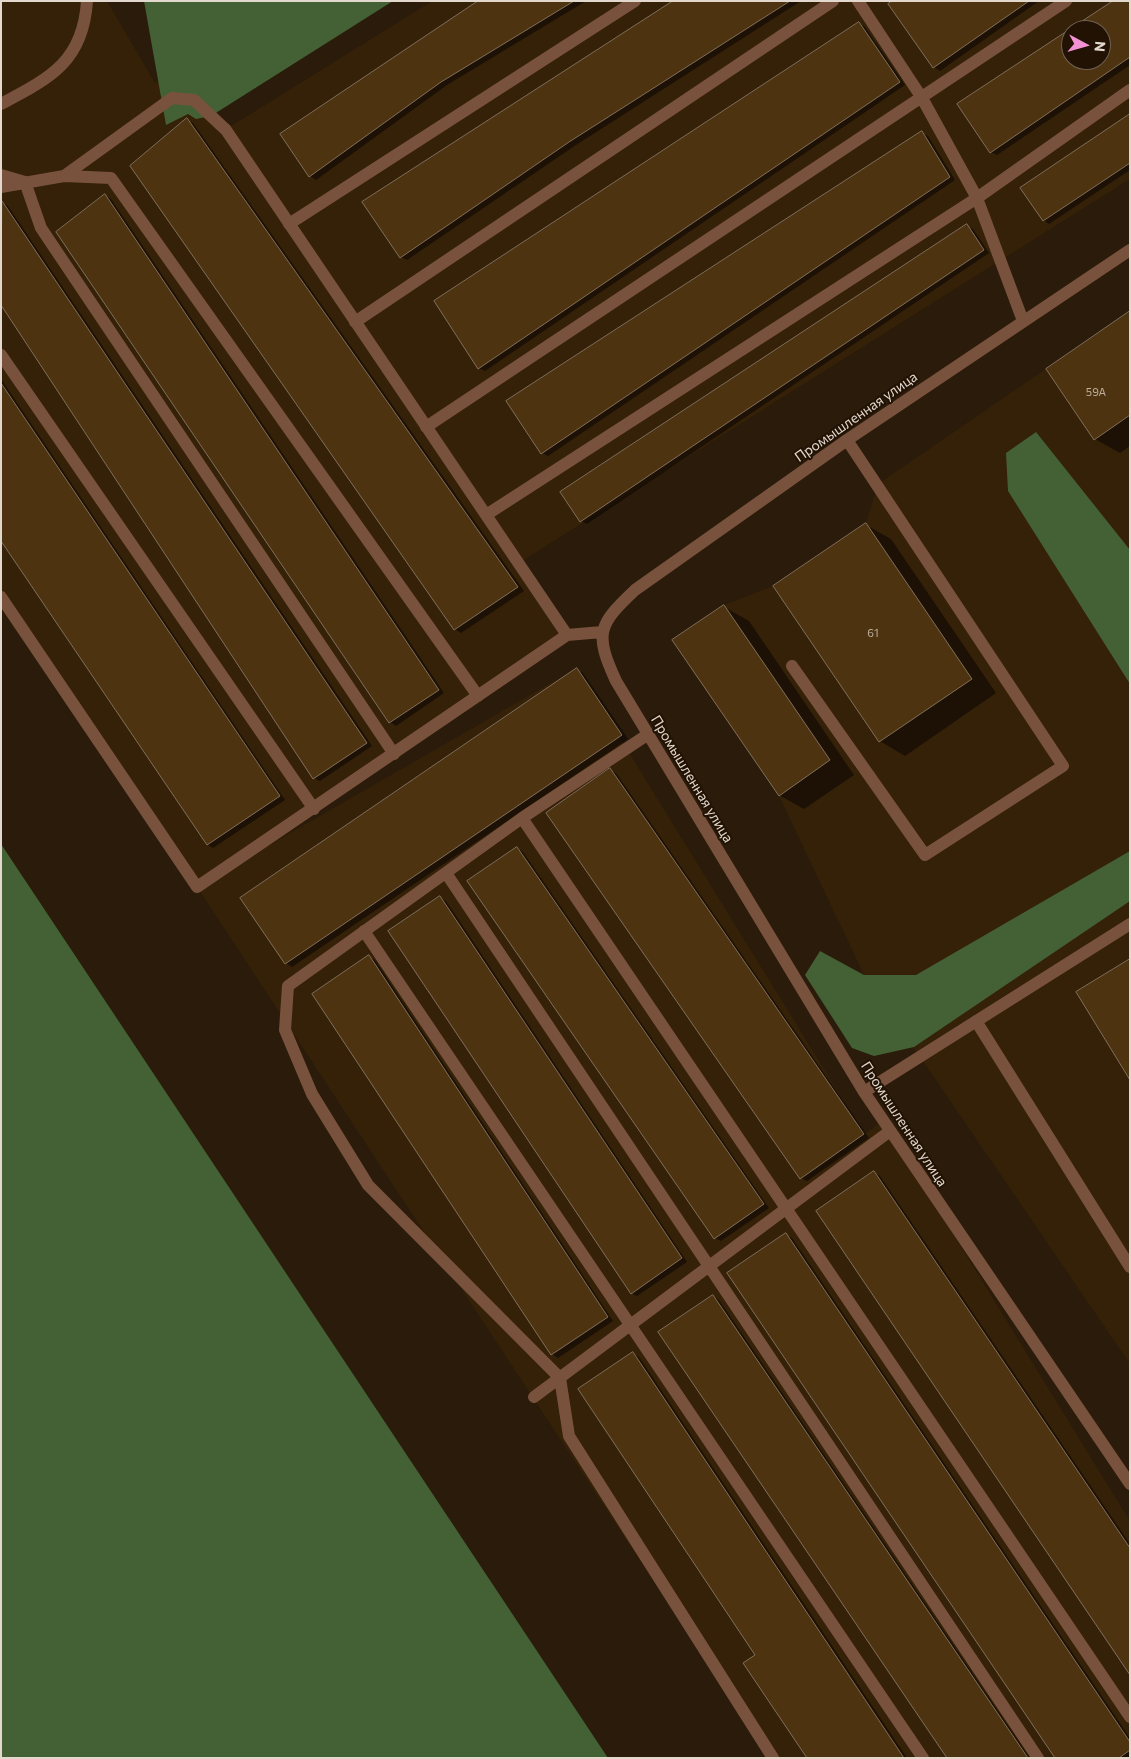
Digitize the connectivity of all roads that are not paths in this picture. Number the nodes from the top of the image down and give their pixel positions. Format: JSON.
{"nodes":[{"id":1,"x":87,"y":1,"type":"edge"},
{"id":2,"x":635,"y":1,"type":"edge"},
{"id":3,"x":833,"y":1,"type":"edge"},
{"id":4,"x":858,"y":1,"type":"edge"},
{"id":5,"x":1066,"y":1,"type":"edge"},
{"id":6,"x":1130,"y":90,"type":"edge"},
{"id":7,"x":922,"y":98,"type":"junction"},
{"id":8,"x":1,"y":104,"type":"edge"},
{"id":9,"x":1,"y":175,"type":"edge"},
{"id":10,"x":64,"y":176,"type":"junction"},
{"id":11,"x":25,"y":182,"type":"junction"},
{"id":12,"x":1,"y":187,"type":"edge"},
{"id":13,"x":977,"y":198,"type":"junction"},
{"id":14,"x":290,"y":224,"type":"junction"},
{"id":15,"x":1130,"y":250,"type":"edge"},
{"id":16,"x":1023,"y":321,"type":"junction"},
{"id":17,"x":355,"y":322,"type":"junction"},
{"id":18,"x":1,"y":355,"type":"edge"},
{"id":19,"x":426,"y":427,"type":"junction"},
{"id":20,"x":847,"y":440,"type":"junction"},
{"id":21,"x":486,"y":515,"type":"junction"},
{"id":22,"x":1,"y":597,"type":"edge"},
{"id":23,"x":602,"y":632,"type":"junction"},
{"id":24,"x":566,"y":635,"type":"junction"},
{"id":25,"x":792,"y":666,"type":"dead end"},
{"id":26,"x":478,"y":696,"type":"junction"},
{"id":27,"x":647,"y":735,"type":"junction"},
{"id":28,"x":394,"y":754,"type":"junction"},
{"id":29,"x":314,"y":809,"type":"junction"},
{"id":30,"x":522,"y":818,"type":"junction"},
{"id":31,"x":446,"y":873,"type":"junction"},
{"id":32,"x":1130,"y":924,"type":"edge"},
{"id":33,"x":364,"y":931,"type":"junction"},
{"id":34,"x":976,"y":1021,"type":"junction"},
{"id":35,"x":864,"y":1092,"type":"junction"},
{"id":36,"x":890,"y":1131,"type":"junction"},
{"id":37,"x":786,"y":1209,"type":"junction"},
{"id":38,"x":709,"y":1266,"type":"junction"},
{"id":39,"x":1130,"y":1267,"type":"edge"},
{"id":40,"x":630,"y":1325,"type":"junction"},
{"id":41,"x":560,"y":1378,"type":"junction"},
{"id":42,"x":534,"y":1398,"type":"dead end"},
{"id":43,"x":1130,"y":1484,"type":"edge"},
{"id":44,"x":1130,"y":1717,"type":"edge"},
{"id":45,"x":773,"y":1758,"type":"edge"},
{"id":46,"x":922,"y":1758,"type":"edge"},
{"id":47,"x":1038,"y":1758,"type":"edge"}],
"edges":[{"from":1,"to":8,"type":"street"},
{"from":2,"to":14,"type":"street"},
{"from":3,"to":17,"type":"street"},
{"from":4,"to":7,"type":"street"},
{"from":5,"to":7,"type":"street"},
{"from":6,"to":13,"type":"street"},
{"from":7,"to":13,"type":"street"},
{"from":7,"to":19,"type":"street"},
{"from":9,"to":11,"type":"street"},
{"from":10,"to":11,"type":"street"},
{"from":10,"to":14,"type":"street"},
{"from":10,"to":26,"type":"street"},
{"from":11,"to":12,"type":"street"},
{"from":11,"to":28,"type":"street"},
{"from":13,"to":16,"type":"street"},
{"from":13,"to":21,"type":"street"},
{"from":14,"to":17,"type":"street"},
{"from":15,"to":16,"type":"street","name":"Промышленная улица"},
{"from":16,"to":20,"type":"street","name":"Промышленная улица"},
{"from":17,"to":19,"type":"street"},
{"from":18,"to":29,"type":"street"},
{"from":19,"to":21,"type":"street"},
{"from":20,"to":23,"type":"street","name":"Промышленная улица"},
{"from":20,"to":25,"type":"street"},
{"from":21,"to":24,"type":"street"},
{"from":22,"to":29,"type":"street"},
{"from":23,"to":24,"type":"street"},
{"from":23,"to":27,"type":"street","name":"Промышленная улица"},
{"from":24,"to":26,"type":"street"},
{"from":26,"to":28,"type":"street"},
{"from":27,"to":30,"type":"street"},
{"from":27,"to":35,"type":"street","name":"Промышленная улица"},
{"from":28,"to":29,"type":"street"},
{"from":30,"to":31,"type":"street"},
{"from":30,"to":37,"type":"street"},
{"from":31,"to":33,"type":"street"},
{"from":31,"to":38,"type":"street"},
{"from":32,"to":34,"type":"street"},
{"from":33,"to":40,"type":"street"},
{"from":33,"to":41,"type":"street"},
{"from":34,"to":35,"type":"street"},
{"from":34,"to":39,"type":"street"},
{"from":35,"to":36,"type":"street","name":"Промышленная улица"},
{"from":36,"to":37,"type":"street"},
{"from":36,"to":43,"type":"street","name":"Промышленная улица"},
{"from":37,"to":38,"type":"street"},
{"from":37,"to":44,"type":"street"},
{"from":38,"to":40,"type":"street"},
{"from":38,"to":47,"type":"street"},
{"from":40,"to":41,"type":"street"},
{"from":40,"to":46,"type":"street"},
{"from":41,"to":42,"type":"street"},
{"from":41,"to":45,"type":"street"}]}
